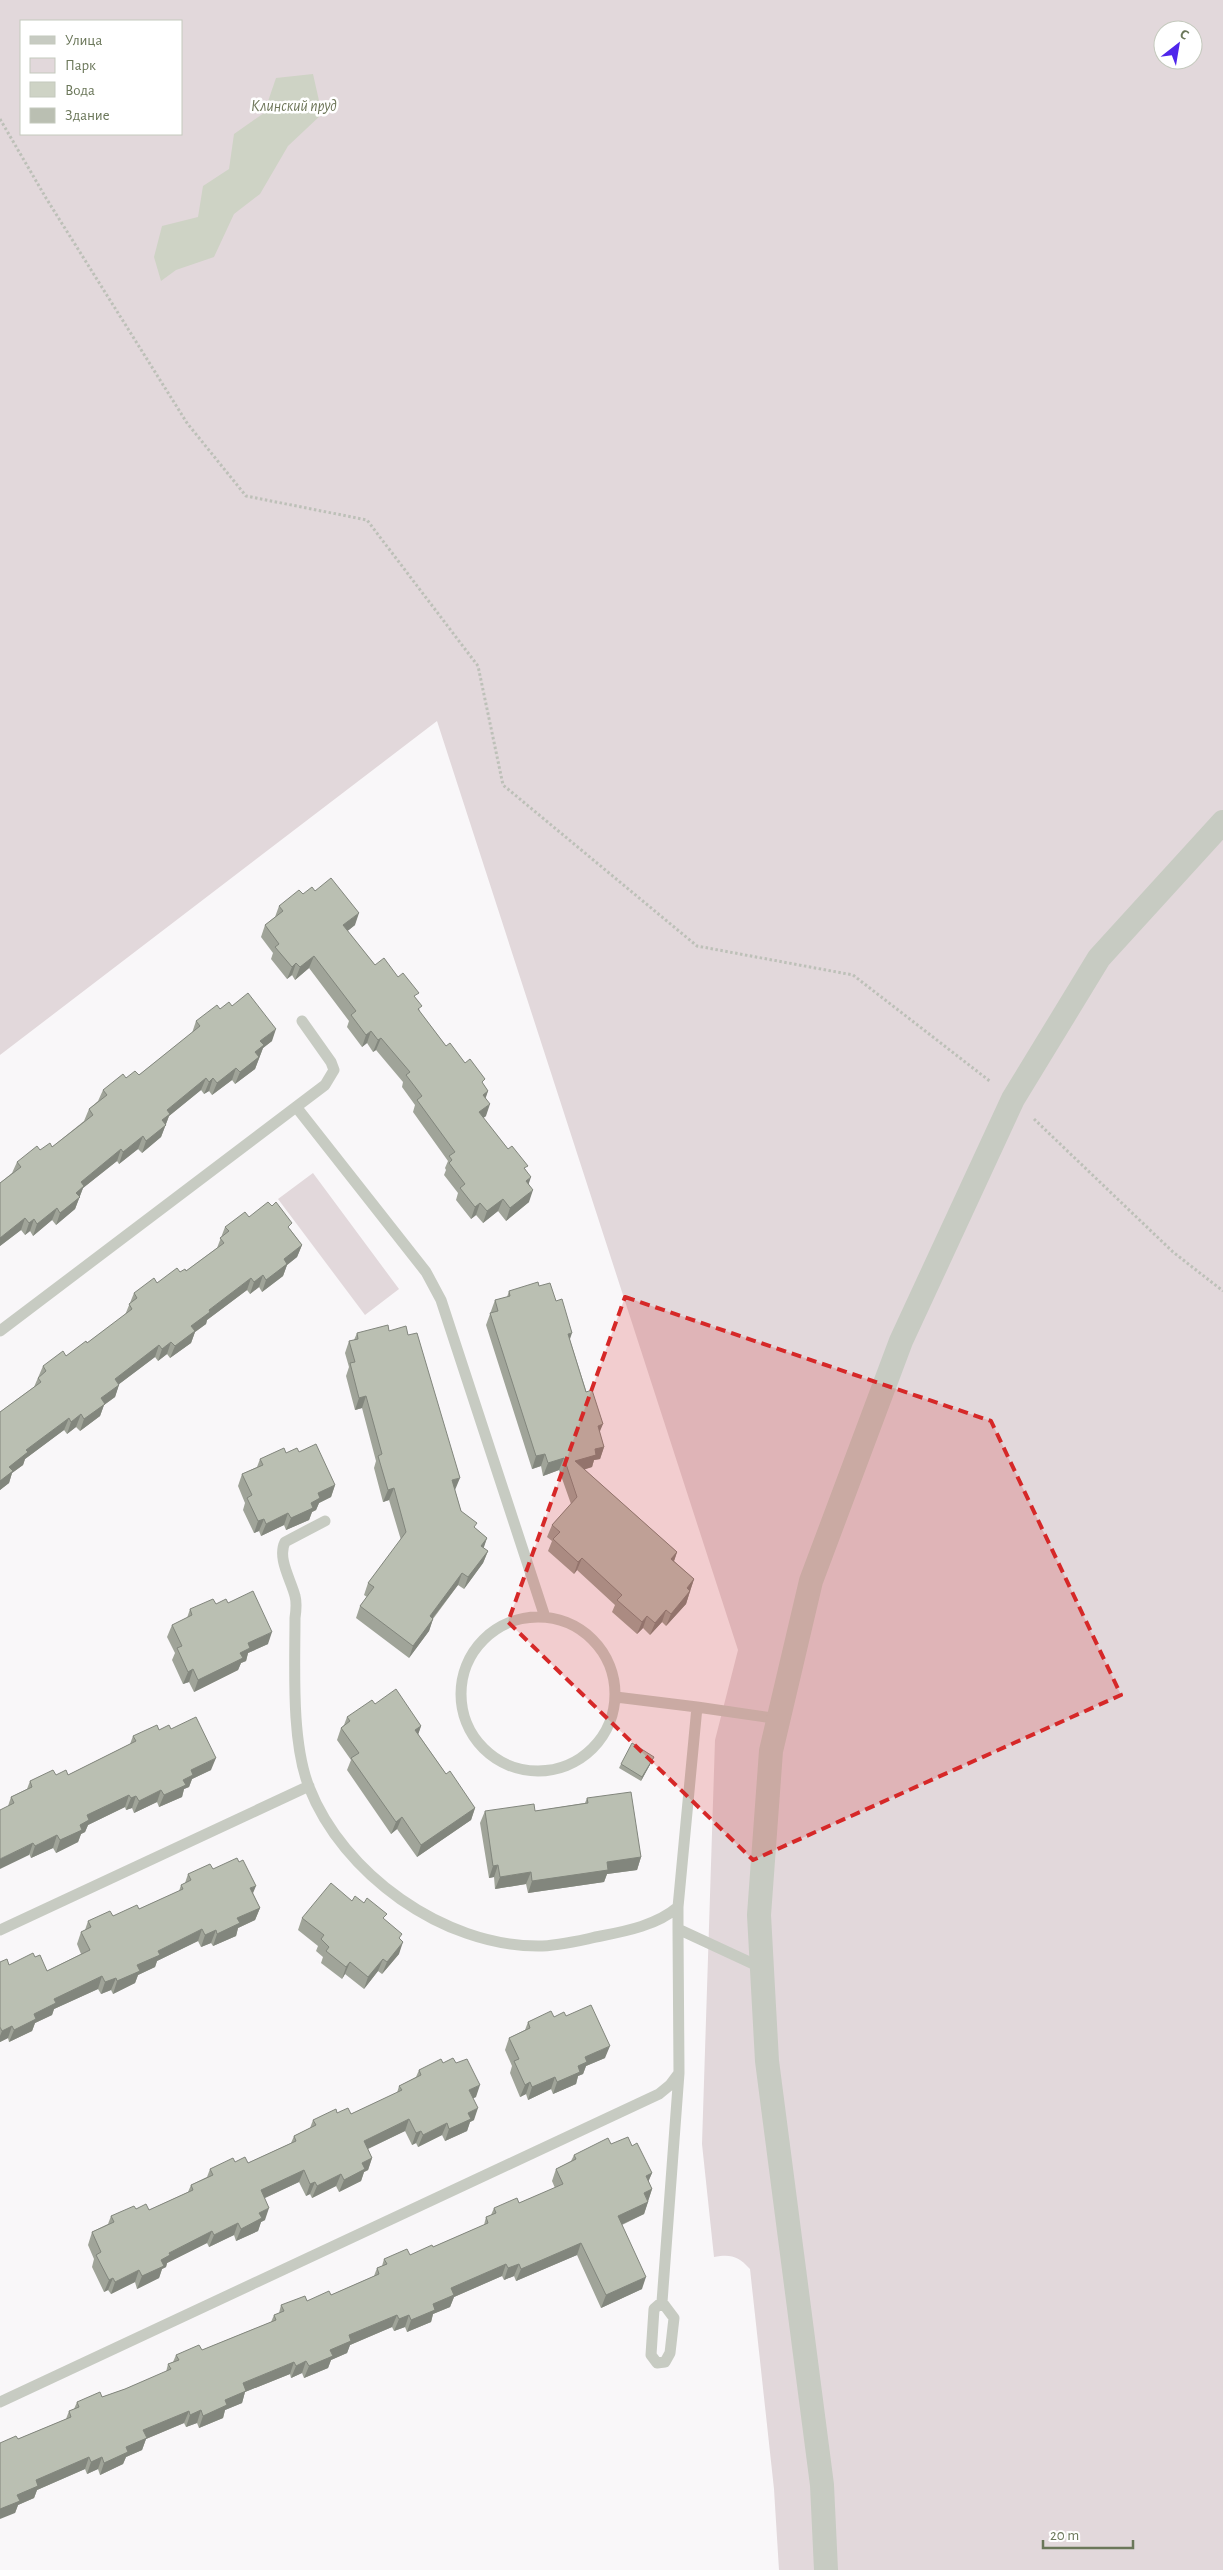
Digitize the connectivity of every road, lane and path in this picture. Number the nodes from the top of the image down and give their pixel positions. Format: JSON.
{"nodes":[{"id":1,"x":0,"y":119,"type":"edge"},
{"id":2,"x":1223,"y":822,"type":"edge"},
{"id":3,"x":302,"y":1021,"type":"dead end"},
{"id":4,"x":1013,"y":1098,"type":"junction"},
{"id":5,"x":297,"y":1108,"type":"junction"},
{"id":6,"x":1223,"y":1291,"type":"edge"},
{"id":7,"x":0,"y":1331,"type":"edge"},
{"id":8,"x":325,"y":1521,"type":"dead end"},
{"id":9,"x":545,"y":1617,"type":"junction"},
{"id":10,"x":616,"y":1697,"type":"junction"},
{"id":11,"x":697,"y":1707,"type":"junction"},
{"id":12,"x":778,"y":1719,"type":"junction"},
{"id":13,"x":308,"y":1786,"type":"junction"},
{"id":14,"x":678,"y":1907,"type":"junction"},
{"id":15,"x":678,"y":1929,"type":"junction"},
{"id":16,"x":0,"y":1930,"type":"edge"},
{"id":17,"x":762,"y":1968,"type":"junction"},
{"id":18,"x":679,"y":2072,"type":"junction"},
{"id":19,"x":662,"y":2302,"type":"dead end"},
{"id":20,"x":0,"y":2402,"type":"edge"},
{"id":21,"x":826,"y":2570,"type":"edge"}],
"edges":[{"from":1,"to":4,"type":"path"},
{"from":2,"to":4,"type":"street"},
{"from":3,"to":5,"type":"lane"},
{"from":4,"to":6,"type":"path"},
{"from":4,"to":12,"type":"street"},
{"from":5,"to":7,"type":"lane"},
{"from":5,"to":9,"type":"lane"},
{"from":8,"to":13,"type":"lane"},
{"from":9,"to":10,"type":"lane"},
{"from":9,"to":10,"type":"lane"},
{"from":10,"to":11,"type":"lane"},
{"from":11,"to":12,"type":"lane"},
{"from":11,"to":14,"type":"lane"},
{"from":12,"to":17,"type":"street"},
{"from":13,"to":14,"type":"lane"},
{"from":13,"to":16,"type":"lane"},
{"from":14,"to":15,"type":"lane"},
{"from":15,"to":17,"type":"lane"},
{"from":15,"to":18,"type":"lane"},
{"from":17,"to":21,"type":"street"},
{"from":18,"to":19,"type":"lane"},
{"from":18,"to":20,"type":"lane"}]}
